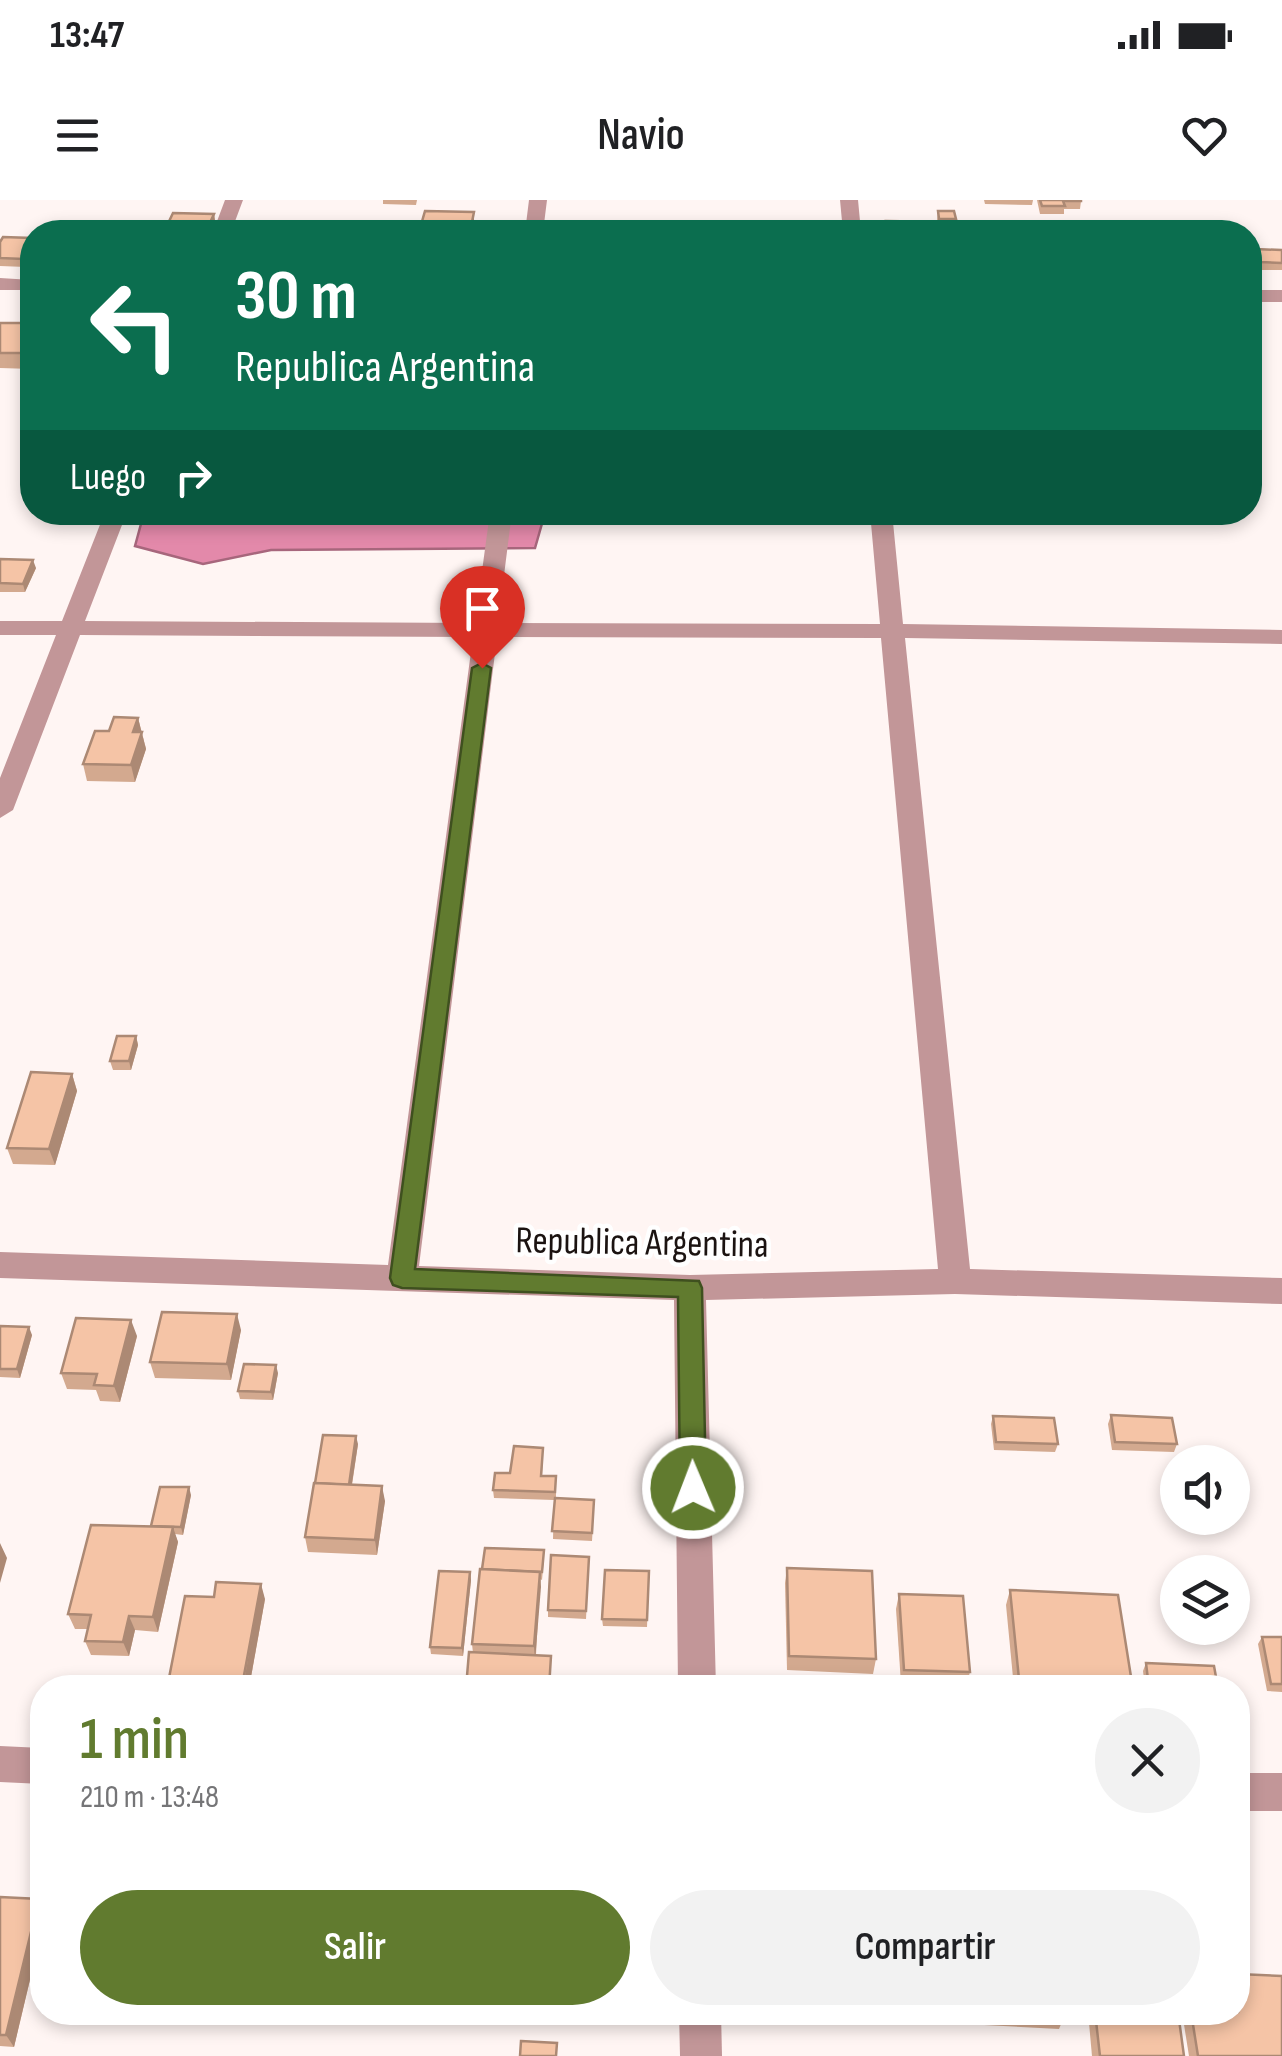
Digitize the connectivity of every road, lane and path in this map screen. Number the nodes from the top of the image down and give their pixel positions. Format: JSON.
{"nodes":[{"id":1,"x":111,"y":525,"type":"edge"},
{"id":2,"x":499,"y":525,"type":"edge"},
{"id":3,"x":883,"y":525,"type":"edge"},
{"id":4,"x":0,"y":628,"type":"edge"},
{"id":5,"x":72,"y":628,"type":"junction"},
{"id":6,"x":486,"y":630,"type":"junction"},
{"id":7,"x":895,"y":631,"type":"junction"},
{"id":8,"x":1282,"y":637,"type":"edge"},
{"id":9,"x":0,"y":810,"type":"edge"},
{"id":10,"x":0,"y":1265,"type":"edge"},
{"id":11,"x":402,"y":1278,"type":"junction"},
{"id":12,"x":955,"y":1281,"type":"junction"},
{"id":13,"x":690,"y":1288,"type":"junction"},
{"id":14,"x":1282,"y":1291,"type":"edge"},
{"id":15,"x":696,"y":1675,"type":"edge"},
{"id":16,"x":0,"y":1764,"type":"edge"},
{"id":17,"x":30,"y":1765,"type":"edge"},
{"id":18,"x":1250,"y":1792,"type":"edge"},
{"id":19,"x":1282,"y":1792,"type":"edge"},
{"id":20,"x":700,"y":2025,"type":"edge"},
{"id":21,"x":701,"y":2056,"type":"edge"}],
"edges":[{"from":1,"to":5,"type":"street"},
{"from":2,"to":6,"type":"street"},
{"from":3,"to":7,"type":"street"},
{"from":4,"to":5,"type":"street"},
{"from":5,"to":6,"type":"street"},
{"from":5,"to":9,"type":"street"},
{"from":6,"to":7,"type":"street"},
{"from":6,"to":11,"type":"street"},
{"from":7,"to":8,"type":"street"},
{"from":7,"to":12,"type":"street"},
{"from":10,"to":11,"type":"street","name":"Republica Argentina"},
{"from":11,"to":13,"type":"street","name":"Republica Argentina"},
{"from":12,"to":13,"type":"street","name":"Republica Argentina"},
{"from":12,"to":14,"type":"street","name":"Republica Argentina"},
{"from":13,"to":15,"type":"street"},
{"from":16,"to":17,"type":"street"},
{"from":18,"to":19,"type":"street"},
{"from":20,"to":21,"type":"street"}]}
